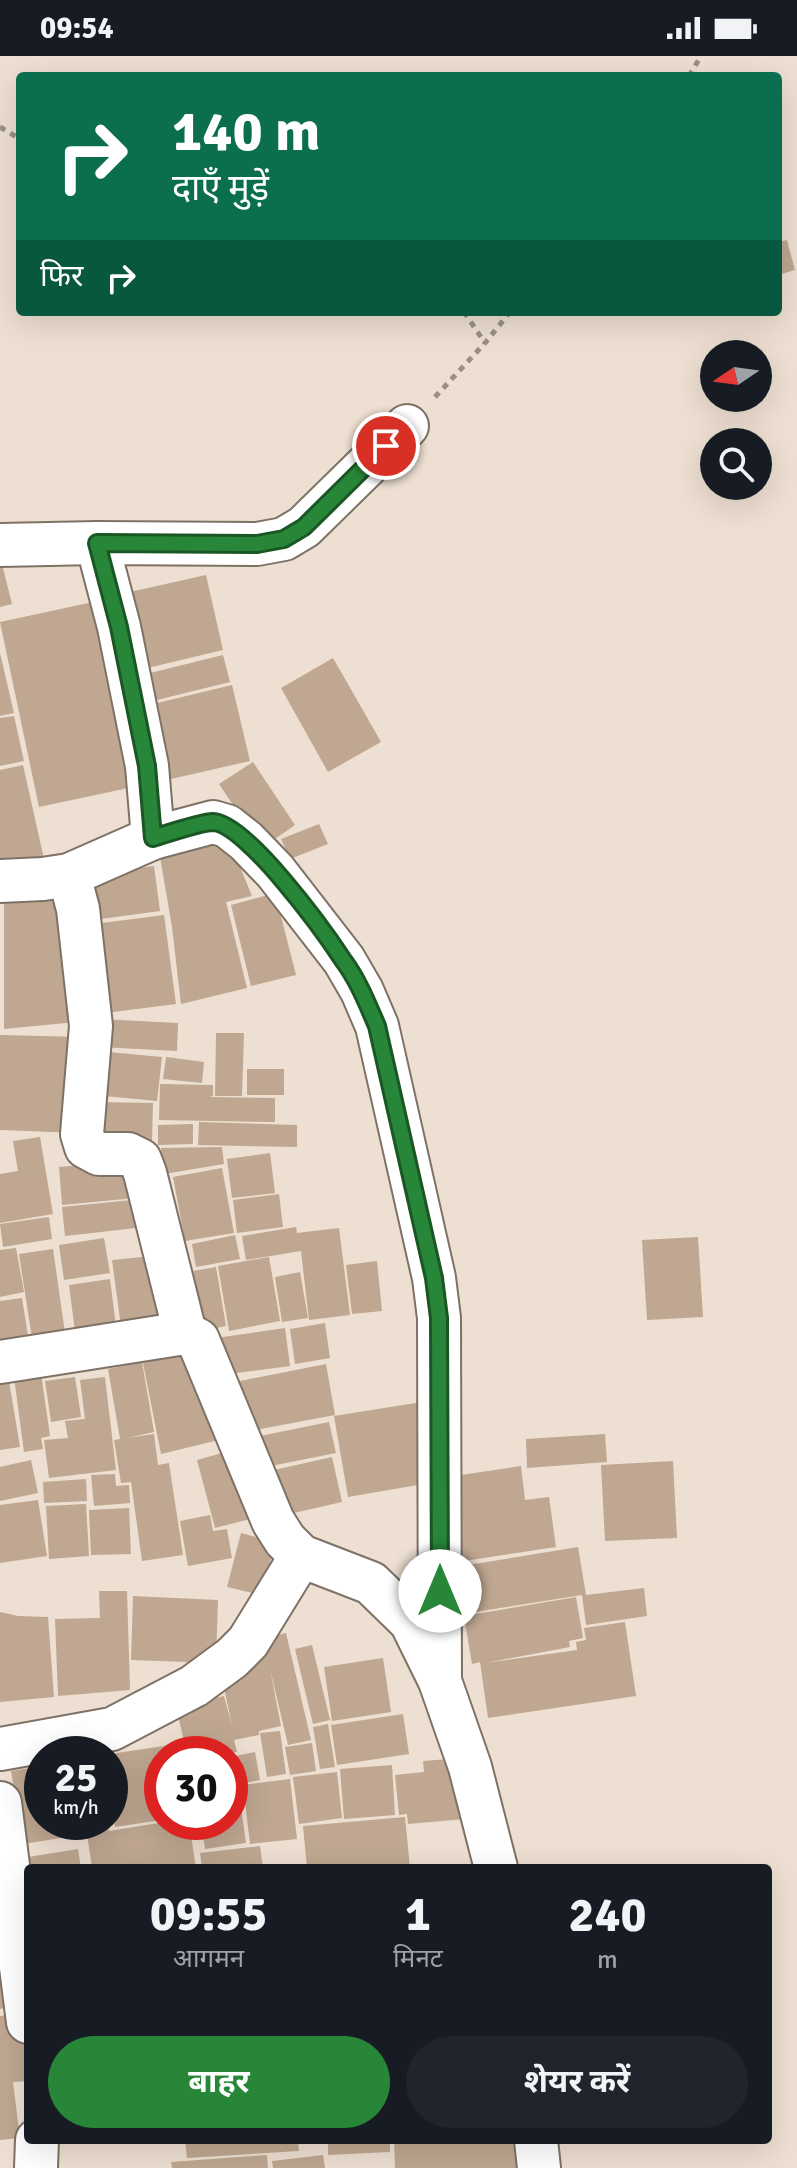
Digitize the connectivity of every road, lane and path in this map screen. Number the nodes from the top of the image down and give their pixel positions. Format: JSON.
{"nodes":[{"id":1,"x":467,"y":316,"type":"edge"},
{"id":2,"x":507,"y":316,"type":"edge"},
{"id":3,"x":485,"y":343,"type":"junction"},
{"id":4,"x":407,"y":426,"type":"joint"},
{"id":5,"x":97,"y":543,"type":"junction"},
{"id":6,"x":0,"y":545,"type":"edge"},
{"id":7,"x":153,"y":838,"type":"junction"},
{"id":8,"x":69,"y":875,"type":"junction"},
{"id":9,"x":0,"y":881,"type":"edge"},
{"id":10,"x":185,"y":1333,"type":"junction"},
{"id":11,"x":0,"y":1362,"type":"edge"},
{"id":12,"x":301,"y":1556,"type":"junction"},
{"id":13,"x":440,"y":1681,"type":"junction"},
{"id":14,"x":0,"y":1749,"type":"edge"},
{"id":15,"x":0,"y":1803,"type":"edge"},
{"id":16,"x":495,"y":1864,"type":"edge"},
{"id":17,"x":24,"y":1991,"type":"edge"},
{"id":18,"x":37,"y":2144,"type":"edge"},
{"id":19,"x":536,"y":2144,"type":"edge"},
{"id":20,"x":36,"y":2168,"type":"edge"},
{"id":21,"x":539,"y":2168,"type":"edge"}],
"edges":[{"from":1,"to":3,"type":"path"},
{"from":2,"to":3,"type":"path"},
{"from":3,"to":4,"type":"path"},
{"from":4,"to":5,"type":"street"},
{"from":5,"to":6,"type":"street"},
{"from":5,"to":7,"type":"street"},
{"from":7,"to":8,"type":"street"},
{"from":7,"to":13,"type":"street"},
{"from":8,"to":9,"type":"street"},
{"from":8,"to":10,"type":"street"},
{"from":10,"to":11,"type":"street"},
{"from":10,"to":12,"type":"street"},
{"from":12,"to":13,"type":"street"},
{"from":12,"to":14,"type":"street"},
{"from":13,"to":16,"type":"street"},
{"from":15,"to":17,"type":"street"},
{"from":18,"to":20,"type":"street"},
{"from":19,"to":21,"type":"street"}]}
